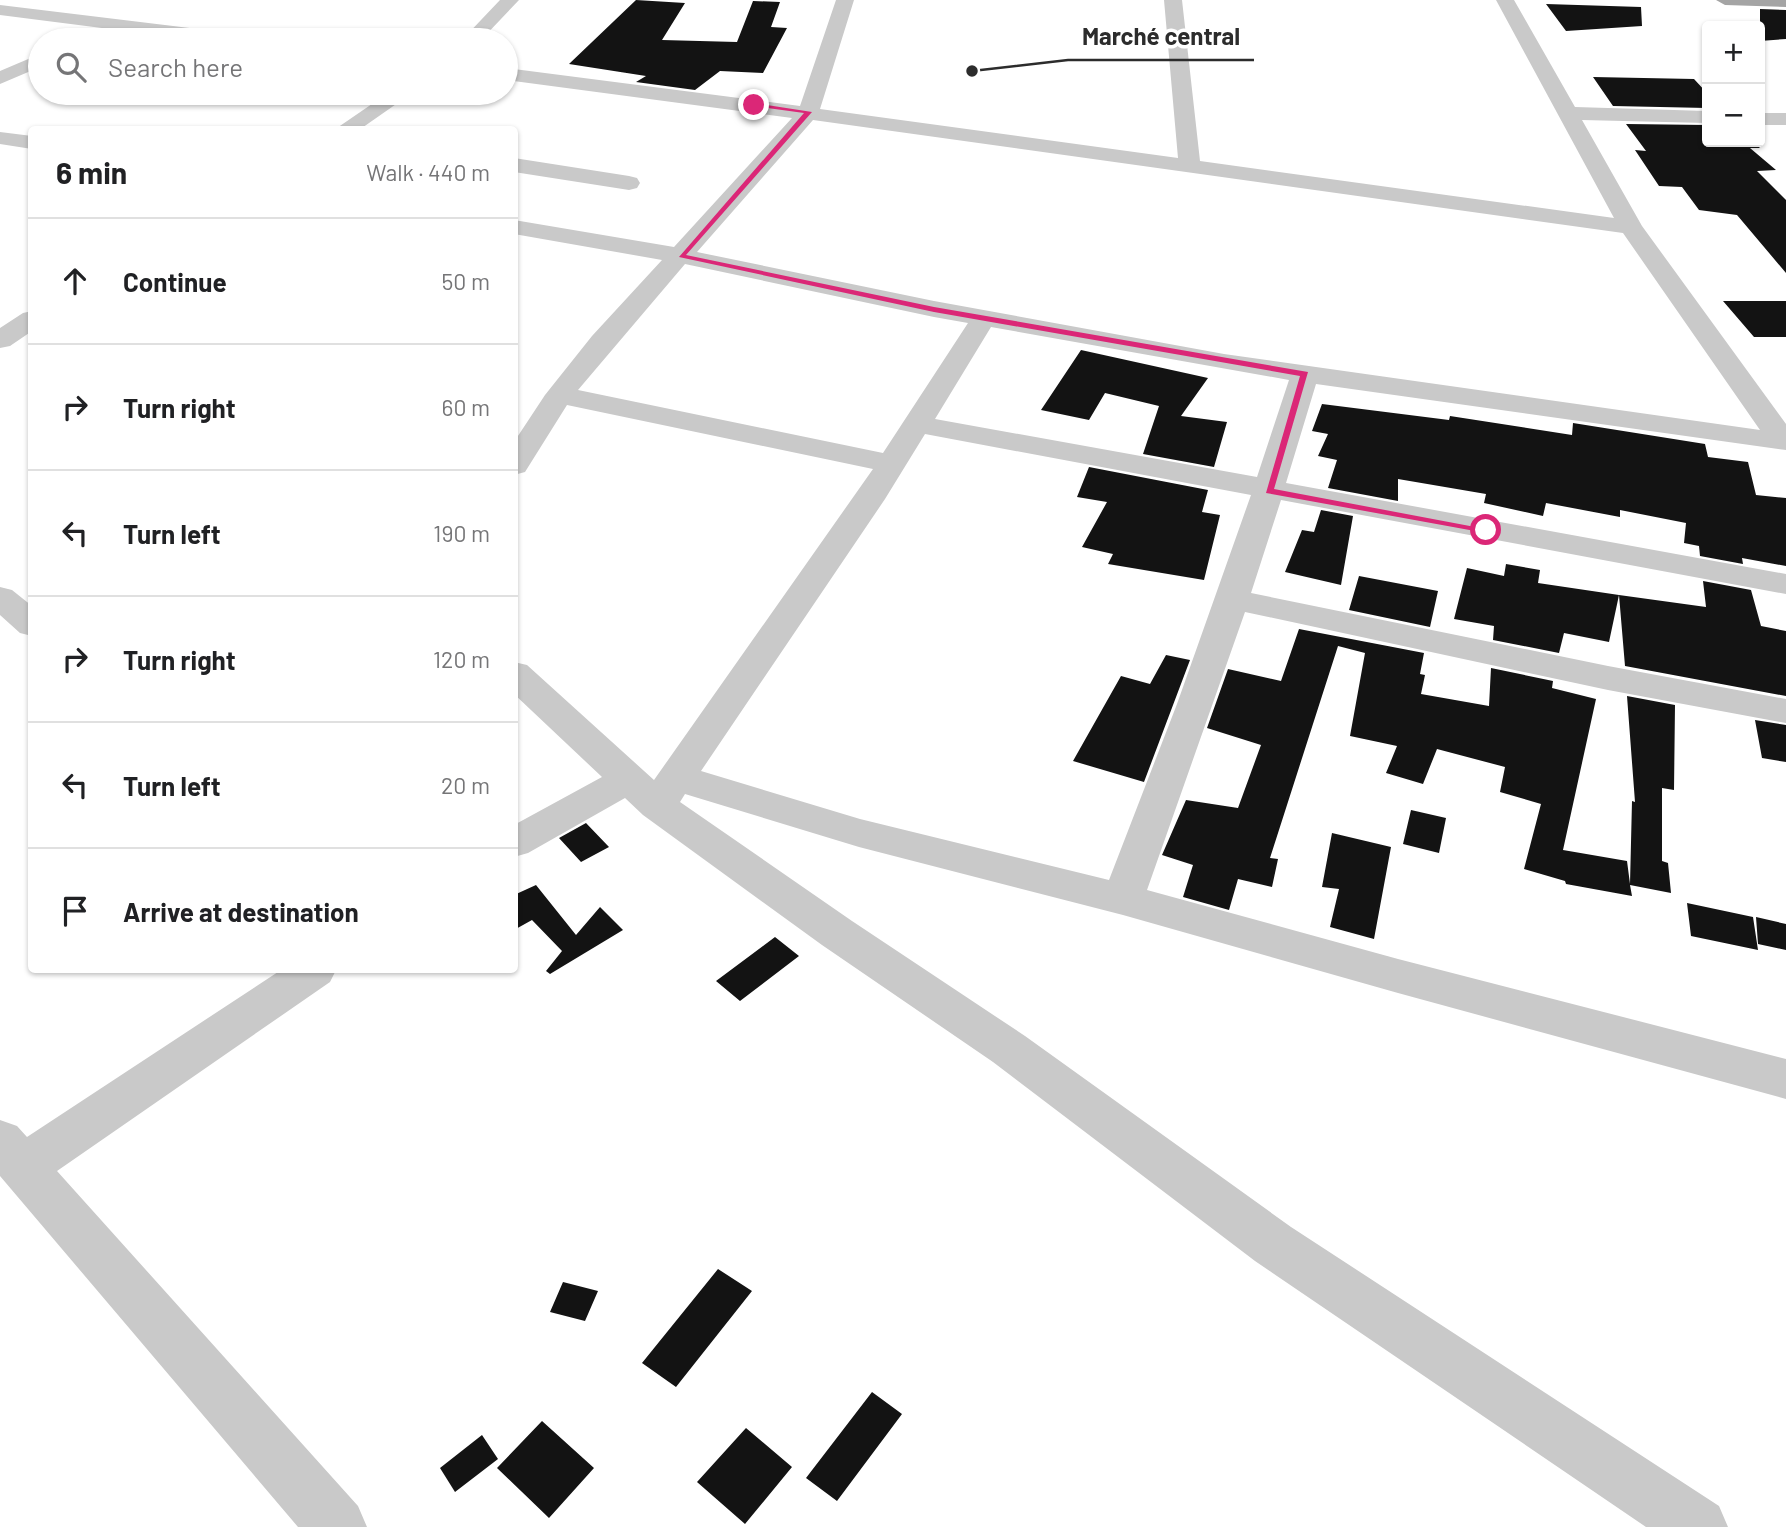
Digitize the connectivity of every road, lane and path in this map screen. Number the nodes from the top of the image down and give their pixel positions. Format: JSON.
{"nodes":[{"id":1,"x":510,"y":0,"type":"edge"},
{"id":2,"x":845,"y":0,"type":"edge"},
{"id":3,"x":1173,"y":0,"type":"edge"},
{"id":4,"x":1505,"y":0,"type":"edge"},
{"id":5,"x":1725,"y":0,"type":"edge"},
{"id":6,"x":1786,"y":2,"type":"edge"},
{"id":7,"x":0,"y":10,"type":"edge"},
{"id":8,"x":119,"y":25,"type":"junction"},
{"id":9,"x":112,"y":28,"type":"edge"},
{"id":10,"x":143,"y":28,"type":"edge"},
{"id":11,"x":483,"y":28,"type":"edge"},
{"id":12,"x":28,"y":65,"type":"edge"},
{"id":13,"x":518,"y":76,"type":"edge"},
{"id":14,"x":0,"y":78,"type":"edge"},
{"id":15,"x":383,"y":105,"type":"edge"},
{"id":16,"x":809,"y":112,"type":"junction"},
{"id":17,"x":1566,"y":113,"type":"junction"},
{"id":18,"x":1702,"y":117,"type":"edge"},
{"id":19,"x":1765,"y":119,"type":"edge"},
{"id":20,"x":1786,"y":119,"type":"edge"},
{"id":21,"x":350,"y":126,"type":"edge"},
{"id":22,"x":0,"y":138,"type":"edge"},
{"id":23,"x":28,"y":142,"type":"edge"},
{"id":24,"x":518,"y":167,"type":"edge"},
{"id":25,"x":1190,"y":168,"type":"junction"},
{"id":26,"x":629,"y":183,"type":"dead end"},
{"id":27,"x":1631,"y":227,"type":"junction"},
{"id":28,"x":518,"y":228,"type":"edge"},
{"id":29,"x":681,"y":256,"type":"junction"},
{"id":30,"x":0,"y":317,"type":"edge"},
{"id":31,"x":984,"y":318,"type":"junction"},
{"id":32,"x":28,"y":321,"type":"edge"},
{"id":33,"x":28,"y":322,"type":"edge"},
{"id":34,"x":0,"y":340,"type":"edge"},
{"id":35,"x":1305,"y":374,"type":"junction"},
{"id":36,"x":1748,"y":393,"type":"junction"},
{"id":37,"x":559,"y":395,"type":"junction"},
{"id":38,"x":1786,"y":396,"type":"edge"},
{"id":39,"x":916,"y":424,"type":"junction"},
{"id":40,"x":1785,"y":443,"type":"edge"},
{"id":41,"x":518,"y":460,"type":"edge"},
{"id":42,"x":891,"y":464,"type":"junction"},
{"id":43,"x":1269,"y":491,"type":"junction"},
{"id":44,"x":1786,"y":584,"type":"edge"},
{"id":45,"x":0,"y":597,"type":"edge"},
{"id":46,"x":1232,"y":599,"type":"junction"},
{"id":47,"x":28,"y":622,"type":"edge"},
{"id":48,"x":518,"y":676,"type":"edge"},
{"id":49,"x":1786,"y":711,"type":"edge"},
{"id":50,"x":654,"y":787,"type":"junction"},
{"id":51,"x":518,"y":840,"type":"edge"},
{"id":52,"x":1123,"y":899,"type":"junction"},
{"id":53,"x":309,"y":973,"type":"edge"},
{"id":54,"x":1786,"y":1079,"type":"edge"},
{"id":55,"x":10,"y":1154,"type":"edge"},
{"id":56,"x":337,"y":1527,"type":"edge"},
{"id":57,"x":1698,"y":1527,"type":"edge"}],
"edges":[{"from":1,"to":11,"type":"street"},
{"from":2,"to":16,"type":"street"},
{"from":3,"to":25,"type":"street"},
{"from":4,"to":17,"type":"street"},
{"from":5,"to":6,"type":"main road"},
{"from":7,"to":8,"type":"street"},
{"from":8,"to":9,"type":"street"},
{"from":8,"to":10,"type":"street"},
{"from":12,"to":14,"type":"street"},
{"from":13,"to":16,"type":"street"},
{"from":15,"to":21,"type":"street"},
{"from":16,"to":25,"type":"street"},
{"from":16,"to":29,"type":"street"},
{"from":17,"to":18,"type":"street"},
{"from":17,"to":27,"type":"street"},
{"from":19,"to":20,"type":"street"},
{"from":22,"to":23,"type":"street"},
{"from":24,"to":26,"type":"street"},
{"from":25,"to":27,"type":"street"},
{"from":27,"to":36,"type":"street"},
{"from":28,"to":29,"type":"street"},
{"from":29,"to":31,"type":"street"},
{"from":29,"to":37,"type":"street"},
{"from":30,"to":32,"type":"street"},
{"from":31,"to":35,"type":"street"},
{"from":31,"to":39,"type":"street"},
{"from":33,"to":34,"type":"street"},
{"from":35,"to":40,"type":"street"},
{"from":35,"to":43,"type":"street"},
{"from":36,"to":38,"type":"street"},
{"from":36,"to":40,"type":"street"},
{"from":37,"to":41,"type":"street"},
{"from":37,"to":42,"type":"street"},
{"from":39,"to":42,"type":"street"},
{"from":39,"to":43,"type":"street"},
{"from":42,"to":50,"type":"street"},
{"from":43,"to":44,"type":"street"},
{"from":43,"to":46,"type":"street"},
{"from":45,"to":47,"type":"street"},
{"from":46,"to":49,"type":"street"},
{"from":46,"to":52,"type":"street"},
{"from":48,"to":50,"type":"street"},
{"from":50,"to":51,"type":"street"},
{"from":50,"to":52,"type":"street"},
{"from":50,"to":57,"type":"street"},
{"from":52,"to":54,"type":"street"},
{"from":53,"to":55,"type":"street"},
{"from":55,"to":56,"type":"street"}]}
